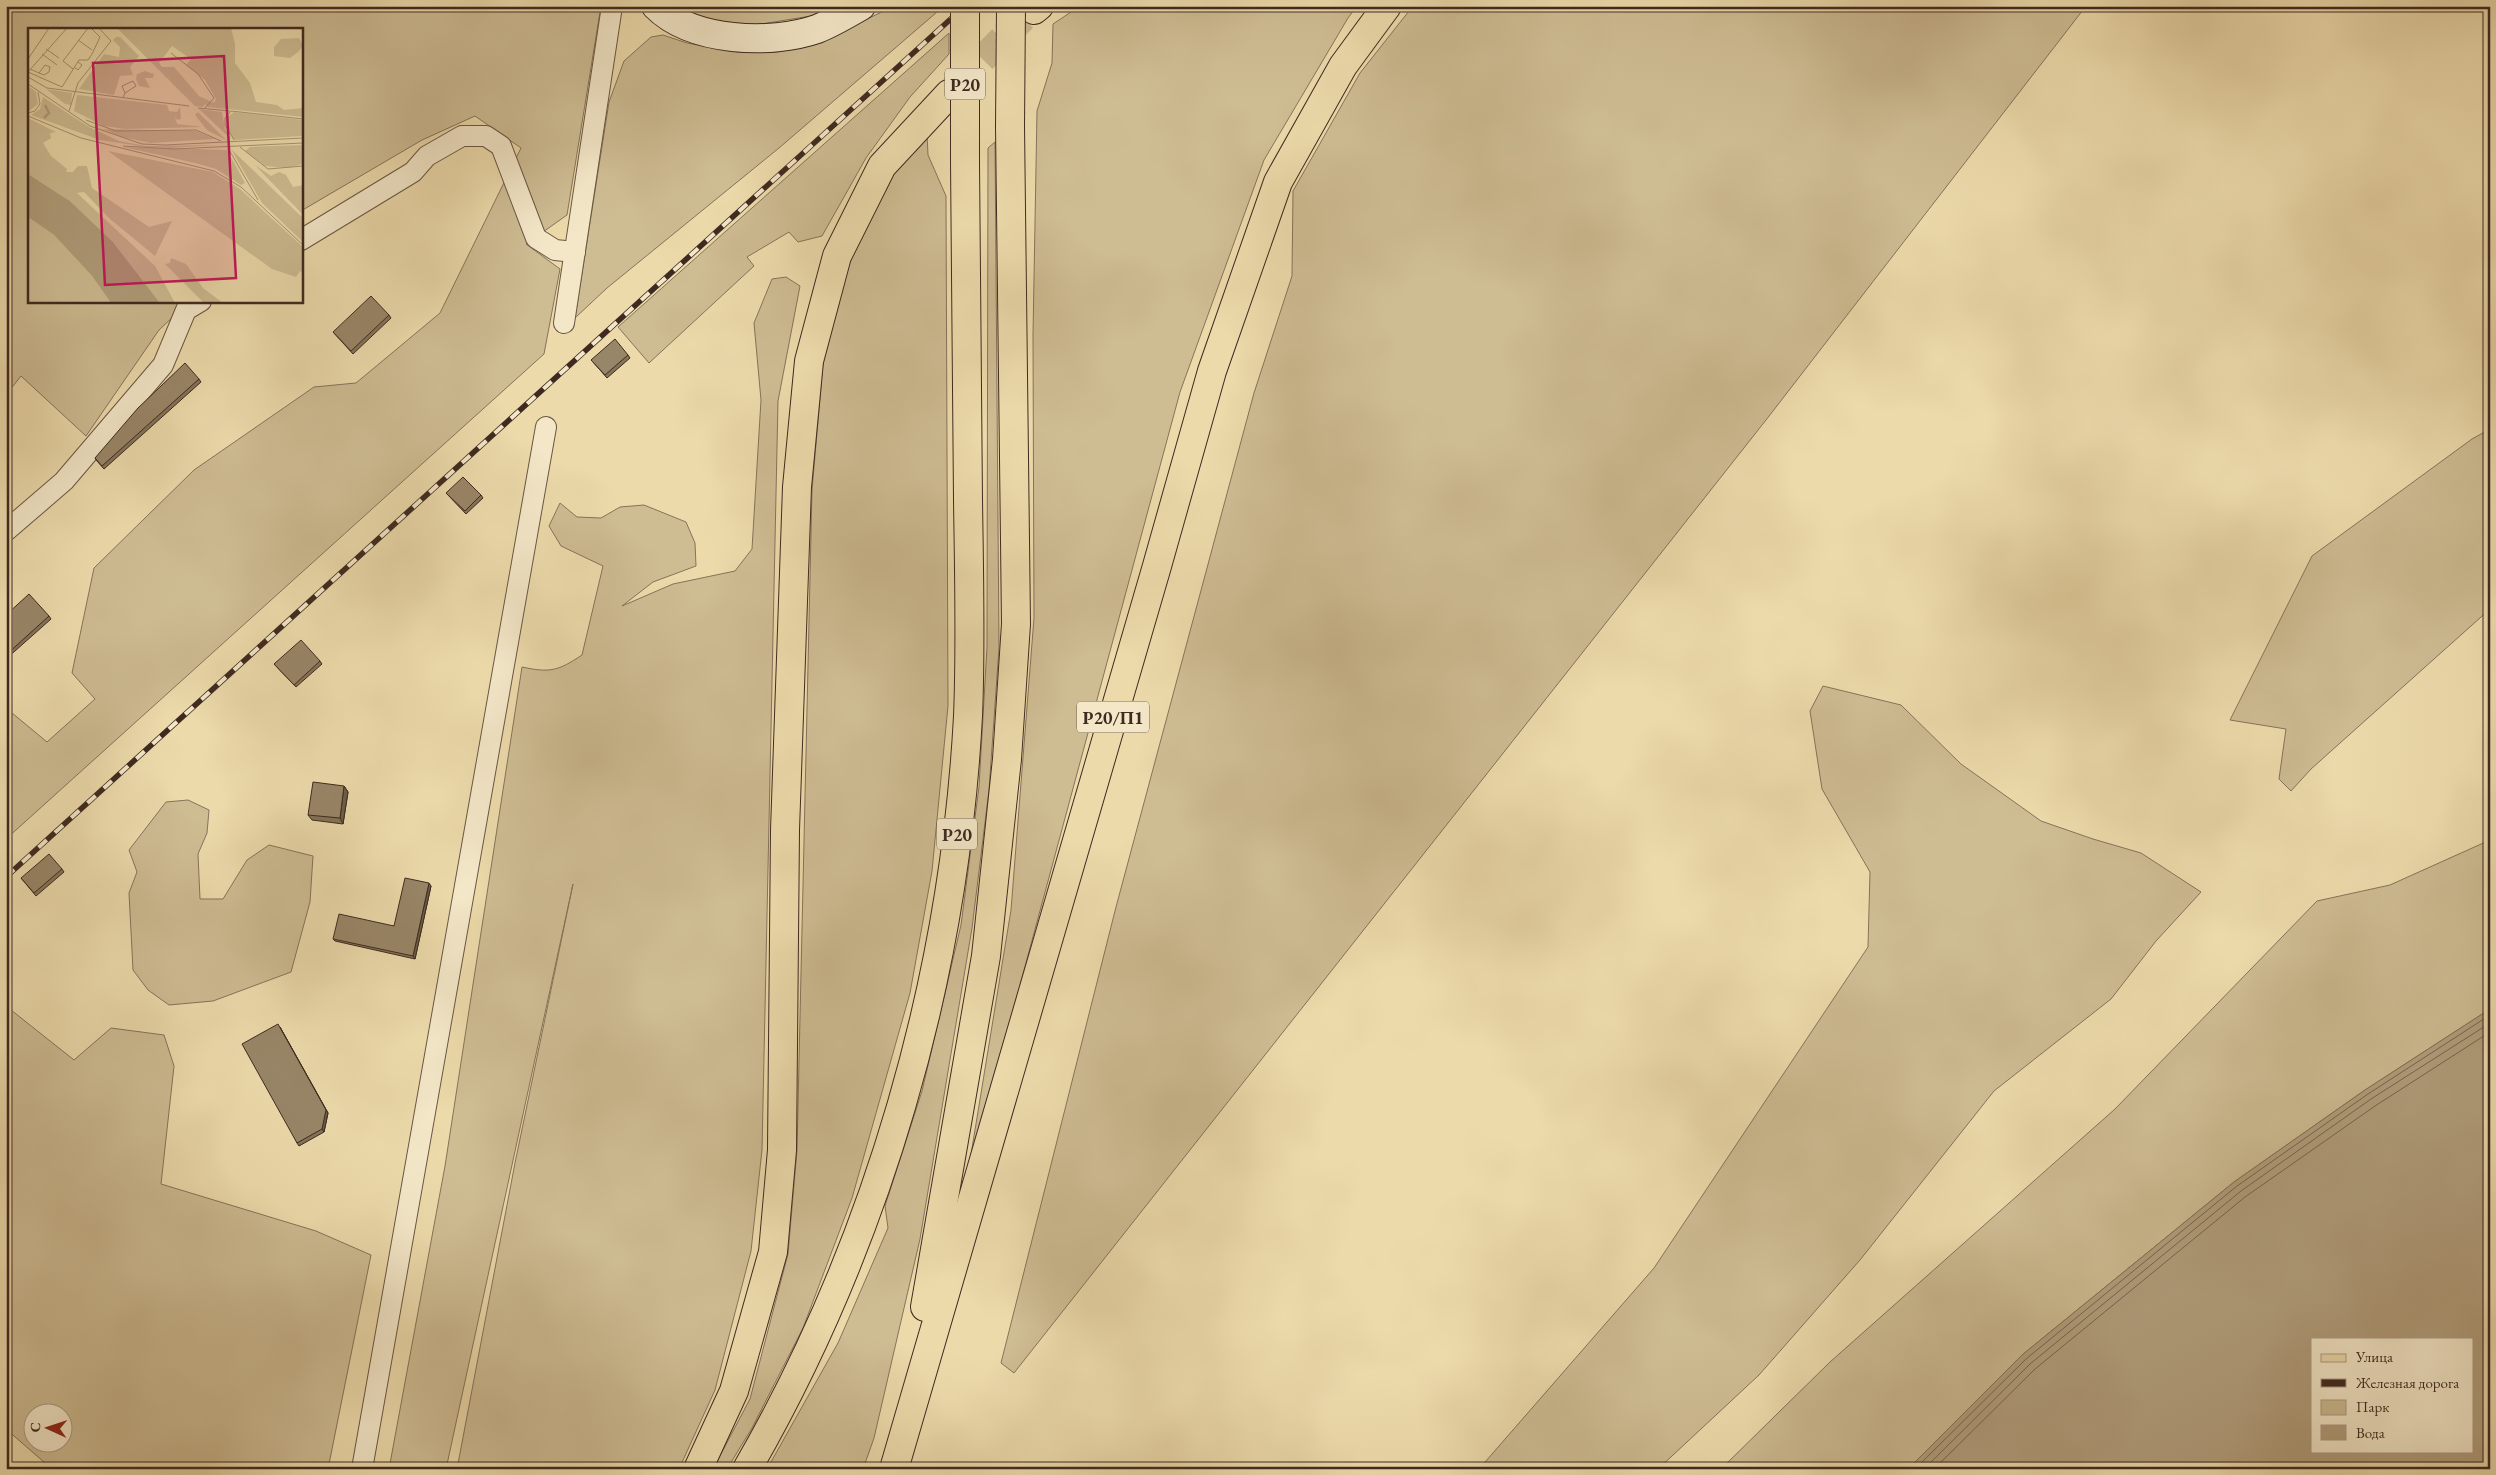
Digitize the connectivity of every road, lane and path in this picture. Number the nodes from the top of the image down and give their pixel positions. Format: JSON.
{"nodes":[{"id":1,"x":612,"y":6,"type":"edge"},
{"id":2,"x":656,"y":6,"type":"edge"},
{"id":3,"x":861,"y":6,"type":"edge"},
{"id":4,"x":965,"y":6,"type":"edge"},
{"id":5,"x":1387,"y":6,"type":"edge"},
{"id":6,"x":1028,"y":7,"type":"edge"},
{"id":7,"x":949,"y":94,"type":"tunnel mouth"},
{"id":8,"x":302,"y":239,"type":"edge"},
{"id":9,"x":575,"y":252,"type":"junction"},
{"id":10,"x":199,"y":302,"type":"edge"},
{"id":11,"x":564,"y":323,"type":"dead end"},
{"id":12,"x":546,"y":427,"type":"dead end"},
{"id":13,"x":6,"y":531,"type":"edge"},
{"id":14,"x":896,"y":1461,"type":"edge"},
{"id":15,"x":362,"y":1469,"type":"edge"},
{"id":16,"x":698,"y":1469,"type":"edge"},
{"id":17,"x":747,"y":1469,"type":"edge"}],
"edges":[{"from":1,"to":9,"type":"street"},
{"from":2,"to":3,"type":"street"},
{"from":4,"to":17,"type":"main road","number":"Р20","bridge":true},
{"from":5,"to":14,"type":"main road","number":"Р20/П1"},
{"from":6,"to":14,"type":"main road","number":"Р20","bridge":true},
{"from":7,"to":16,"type":"main road"},
{"from":8,"to":9,"type":"street"},
{"from":9,"to":11,"type":"street"},
{"from":10,"to":13,"type":"street"},
{"from":12,"to":15,"type":"street"}]}
